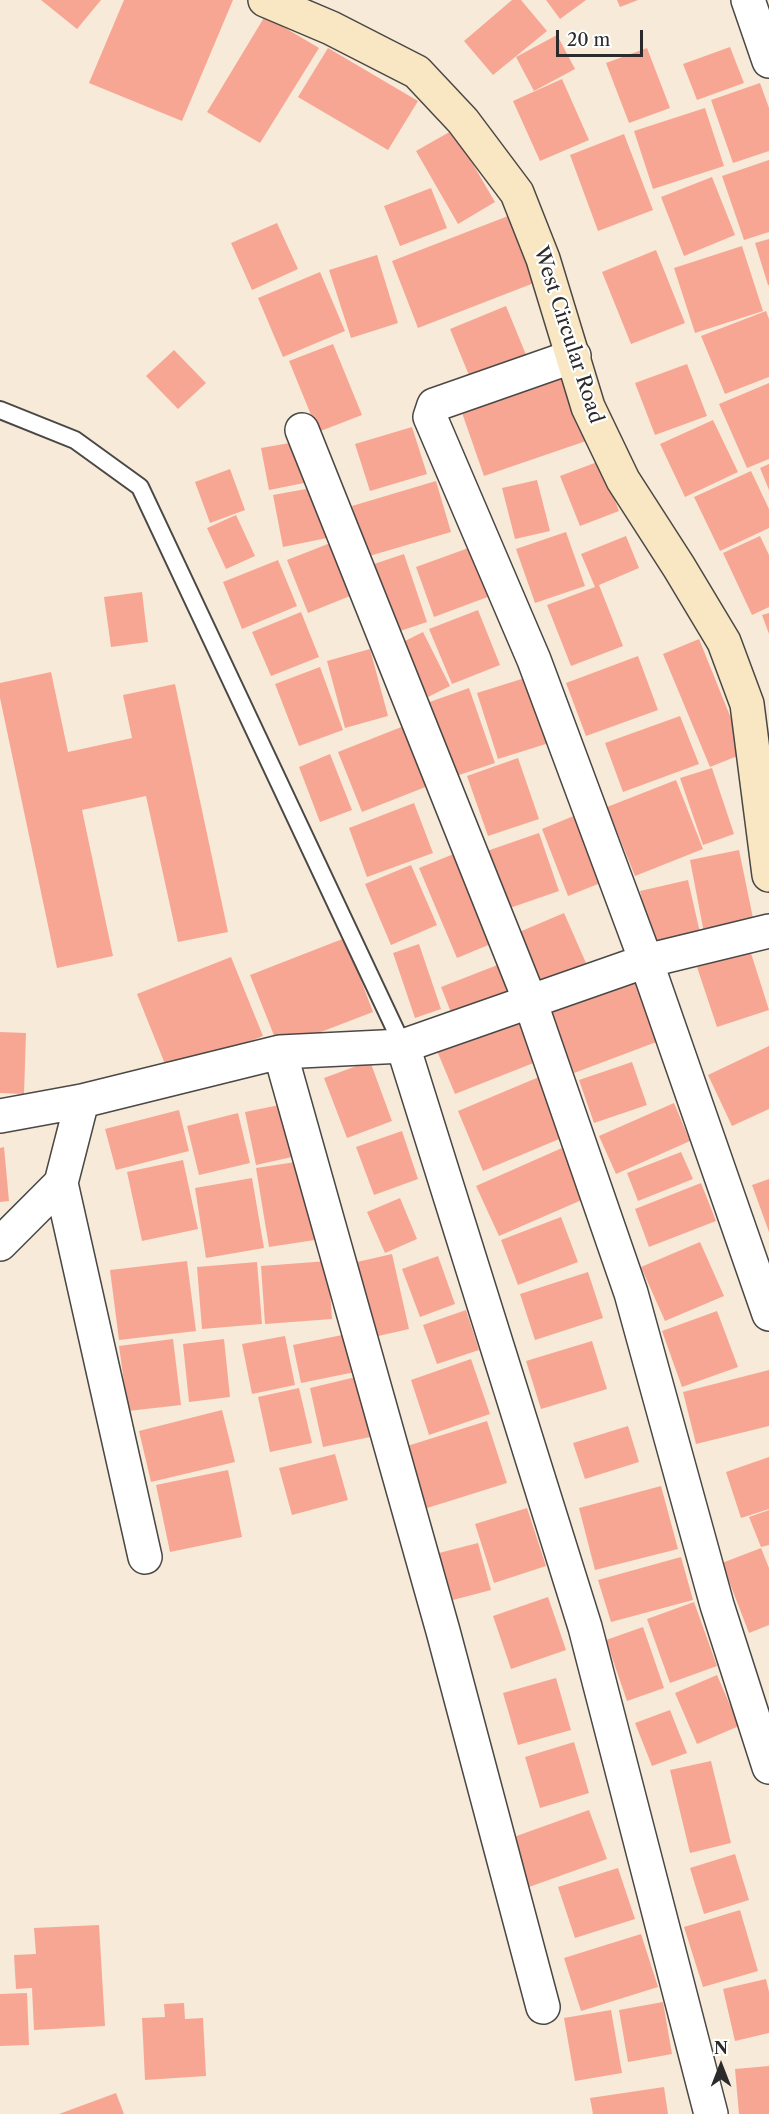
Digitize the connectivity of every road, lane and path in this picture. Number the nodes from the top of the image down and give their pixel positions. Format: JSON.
{"nodes":[{"id":1,"x":265,"y":0,"type":"edge"},
{"id":2,"x":748,"y":0,"type":"edge"},
{"id":3,"x":769,"y":61,"type":"edge"},
{"id":4,"x":574,"y":356,"type":"junction"},
{"id":5,"x":0,"y":410,"type":"edge"},
{"id":6,"x":302,"y":430,"type":"dead end"},
{"id":7,"x":769,"y":875,"type":"edge"},
{"id":8,"x":769,"y":931,"type":"edge"},
{"id":9,"x":646,"y":962,"type":"junction"},
{"id":10,"x":530,"y":1001,"type":"junction"},
{"id":11,"x":403,"y":1046,"type":"junction"},
{"id":12,"x":280,"y":1052,"type":"junction"},
{"id":13,"x":82,"y":1101,"type":"junction"},
{"id":14,"x":0,"y":1116,"type":"edge"},
{"id":15,"x":61,"y":1183,"type":"junction"},
{"id":16,"x":0,"y":1244,"type":"edge"},
{"id":17,"x":769,"y":1314,"type":"edge"},
{"id":18,"x":145,"y":1557,"type":"dead end"},
{"id":19,"x":769,"y":1767,"type":"edge"},
{"id":20,"x":543,"y":2007,"type":"dead end"},
{"id":21,"x":711,"y":2114,"type":"edge"}],
"edges":[{"from":1,"to":4,"type":"street","name":"West Circular Road"},
{"from":2,"to":3,"type":"street"},
{"from":4,"to":7,"type":"street","name":"West Circular Road"},
{"from":4,"to":9,"type":"street"},
{"from":5,"to":11,"type":"lane"},
{"from":6,"to":10,"type":"street"},
{"from":8,"to":9,"type":"street"},
{"from":9,"to":10,"type":"street"},
{"from":9,"to":17,"type":"street"},
{"from":10,"to":11,"type":"street"},
{"from":10,"to":19,"type":"street"},
{"from":11,"to":12,"type":"street"},
{"from":11,"to":21,"type":"street"},
{"from":12,"to":13,"type":"street"},
{"from":12,"to":20,"type":"street"},
{"from":13,"to":14,"type":"street"},
{"from":13,"to":15,"type":"street"},
{"from":15,"to":16,"type":"street"},
{"from":15,"to":18,"type":"street"}]}
